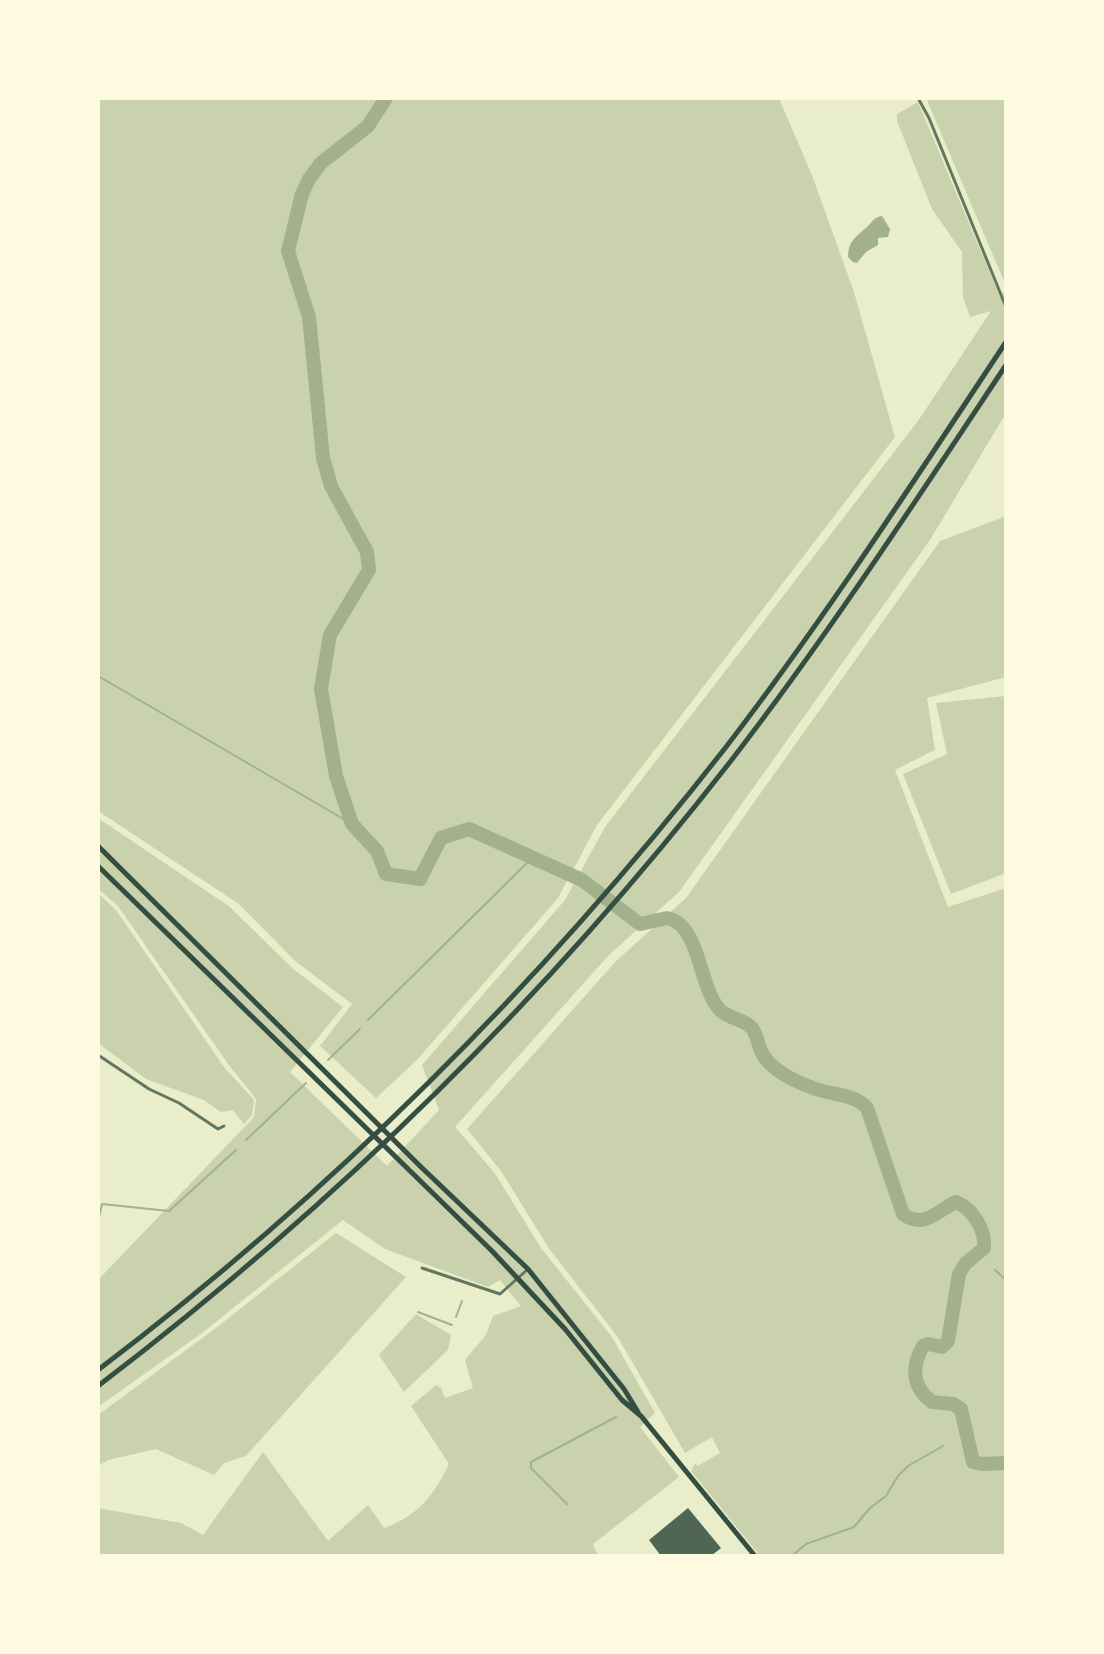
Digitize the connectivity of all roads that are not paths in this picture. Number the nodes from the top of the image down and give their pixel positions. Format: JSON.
{"nodes":[{"id":1,"x":918,"y":98,"type":"edge"},
{"id":2,"x":1006,"y":307,"type":"edge"},
{"id":3,"x":1006,"y":343,"type":"edge"},
{"id":4,"x":1006,"y":365,"type":"edge"},
{"id":5,"x":98,"y":846,"type":"edge"},
{"id":6,"x":98,"y":866,"type":"edge"},
{"id":7,"x":98,"y":1055,"type":"edge"},
{"id":8,"x":224,"y":1126,"type":"dead end"},
{"id":9,"x":422,"y":1268,"type":"dead end"},
{"id":10,"x":528,"y":1269,"type":"junction"},
{"id":11,"x":517,"y":1278,"type":"junction"},
{"id":12,"x":98,"y":1370,"type":"edge"},
{"id":13,"x":98,"y":1386,"type":"edge"},
{"id":14,"x":641,"y":1416,"type":"junction"},
{"id":15,"x":755,"y":1556,"type":"edge"}],
"edges":[{"from":1,"to":2,"type":"street"},
{"from":3,"to":12,"type":"main road"},
{"from":4,"to":13,"type":"main road"},
{"from":5,"to":10,"type":"main road"},
{"from":6,"to":11,"type":"main road"},
{"from":7,"to":8,"type":"street"},
{"from":9,"to":11,"type":"street"},
{"from":10,"to":11,"type":"street"},
{"from":10,"to":14,"type":"main road"},
{"from":11,"to":14,"type":"main road"},
{"from":14,"to":15,"type":"main road"}]}
